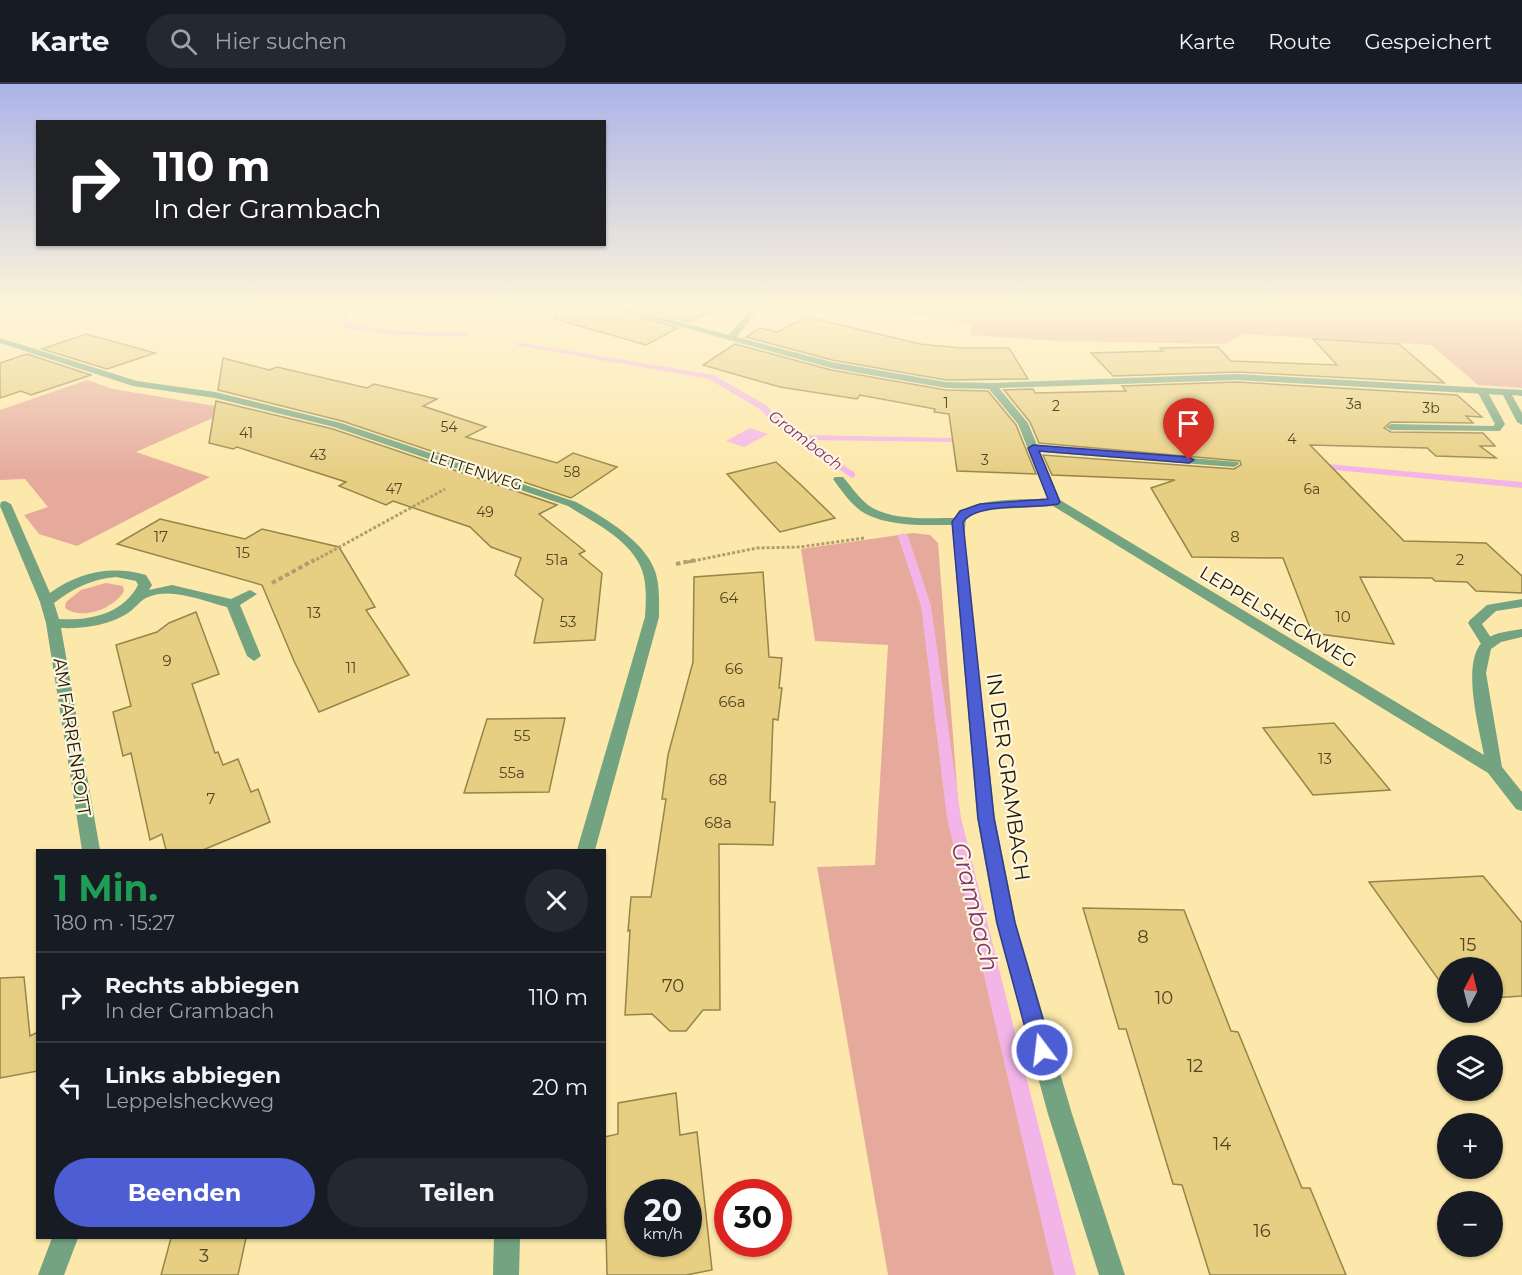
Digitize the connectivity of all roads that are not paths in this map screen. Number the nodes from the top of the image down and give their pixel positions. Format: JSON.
{"nodes":[{"id":1,"x":76,"y":365,"type":"edge"},
{"id":2,"x":829,"y":365,"type":"edge"},
{"id":3,"x":992,"y":386,"type":"junction"},
{"id":4,"x":1482,"y":390,"type":"junction"},
{"id":5,"x":1506,"y":392,"type":"junction"},
{"id":6,"x":1522,"y":393,"type":"edge"},
{"id":7,"x":1522,"y":422,"type":"edge"},
{"id":8,"x":1391,"y":427,"type":"dead end"},
{"id":9,"x":1033,"y":448,"type":"junction"},
{"id":10,"x":1234,"y":464,"type":"dead end"},
{"id":11,"x":839,"y":479,"type":"dead end"},
{"id":12,"x":1055,"y":502,"type":"junction"},
{"id":13,"x":5,"y":504,"type":"dead end"},
{"id":14,"x":957,"y":522,"type":"junction"},
{"id":15,"x":250,"y":594,"type":"road end"},
{"id":16,"x":142,"y":595,"type":"junction"},
{"id":17,"x":47,"y":602,"type":"junction"},
{"id":18,"x":1522,"y":603,"type":"edge"},
{"id":19,"x":233,"y":604,"type":"junction"},
{"id":20,"x":53,"y":623,"type":"junction"},
{"id":21,"x":1522,"y":633,"type":"edge"},
{"id":22,"x":1488,"y":644,"type":"junction"},
{"id":23,"x":254,"y":656,"type":"dead end"},
{"id":24,"x":1494,"y":769,"type":"junction"},
{"id":25,"x":1522,"y":804,"type":"edge"},
{"id":26,"x":91,"y":849,"type":"edge"},
{"id":27,"x":586,"y":849,"type":"edge"},
{"id":28,"x":65,"y":1239,"type":"edge"},
{"id":29,"x":507,"y":1239,"type":"edge"},
{"id":30,"x":51,"y":1275,"type":"edge"},
{"id":31,"x":506,"y":1275,"type":"edge"},
{"id":32,"x":1112,"y":1275,"type":"edge"}],
"edges":[{"from":1,"to":27,"type":"street","name":"LETTENWEG"},
{"from":2,"to":3,"type":"street"},
{"from":3,"to":4,"type":"street"},
{"from":3,"to":9,"type":"street"},
{"from":4,"to":5,"type":"street"},
{"from":4,"to":8,"type":"street"},
{"from":5,"to":6,"type":"street"},
{"from":5,"to":7,"type":"street"},
{"from":9,"to":10,"type":"street"},
{"from":9,"to":12,"type":"street"},
{"from":11,"to":14,"type":"street"},
{"from":12,"to":14,"type":"street"},
{"from":12,"to":24,"type":"street","name":"LEPPELSHECKWEG"},
{"from":13,"to":17,"type":"street","name":"AM FARRENROTT"},
{"from":14,"to":32,"type":"street","name":"IN DER GRAMBACH"},
{"from":15,"to":19,"type":"street"},
{"from":16,"to":17,"type":"street"},
{"from":16,"to":19,"type":"street"},
{"from":16,"to":20,"type":"street"},
{"from":17,"to":20,"type":"street","name":"AM FARRENROTT"},
{"from":18,"to":22,"type":"street"},
{"from":19,"to":23,"type":"street"},
{"from":20,"to":26,"type":"street","name":"AM FARRENROTT"},
{"from":21,"to":22,"type":"street"},
{"from":22,"to":24,"type":"street"},
{"from":24,"to":25,"type":"street","name":"LEPPELSHECKWEG"},
{"from":28,"to":30,"type":"street"},
{"from":29,"to":31,"type":"street"}]}
